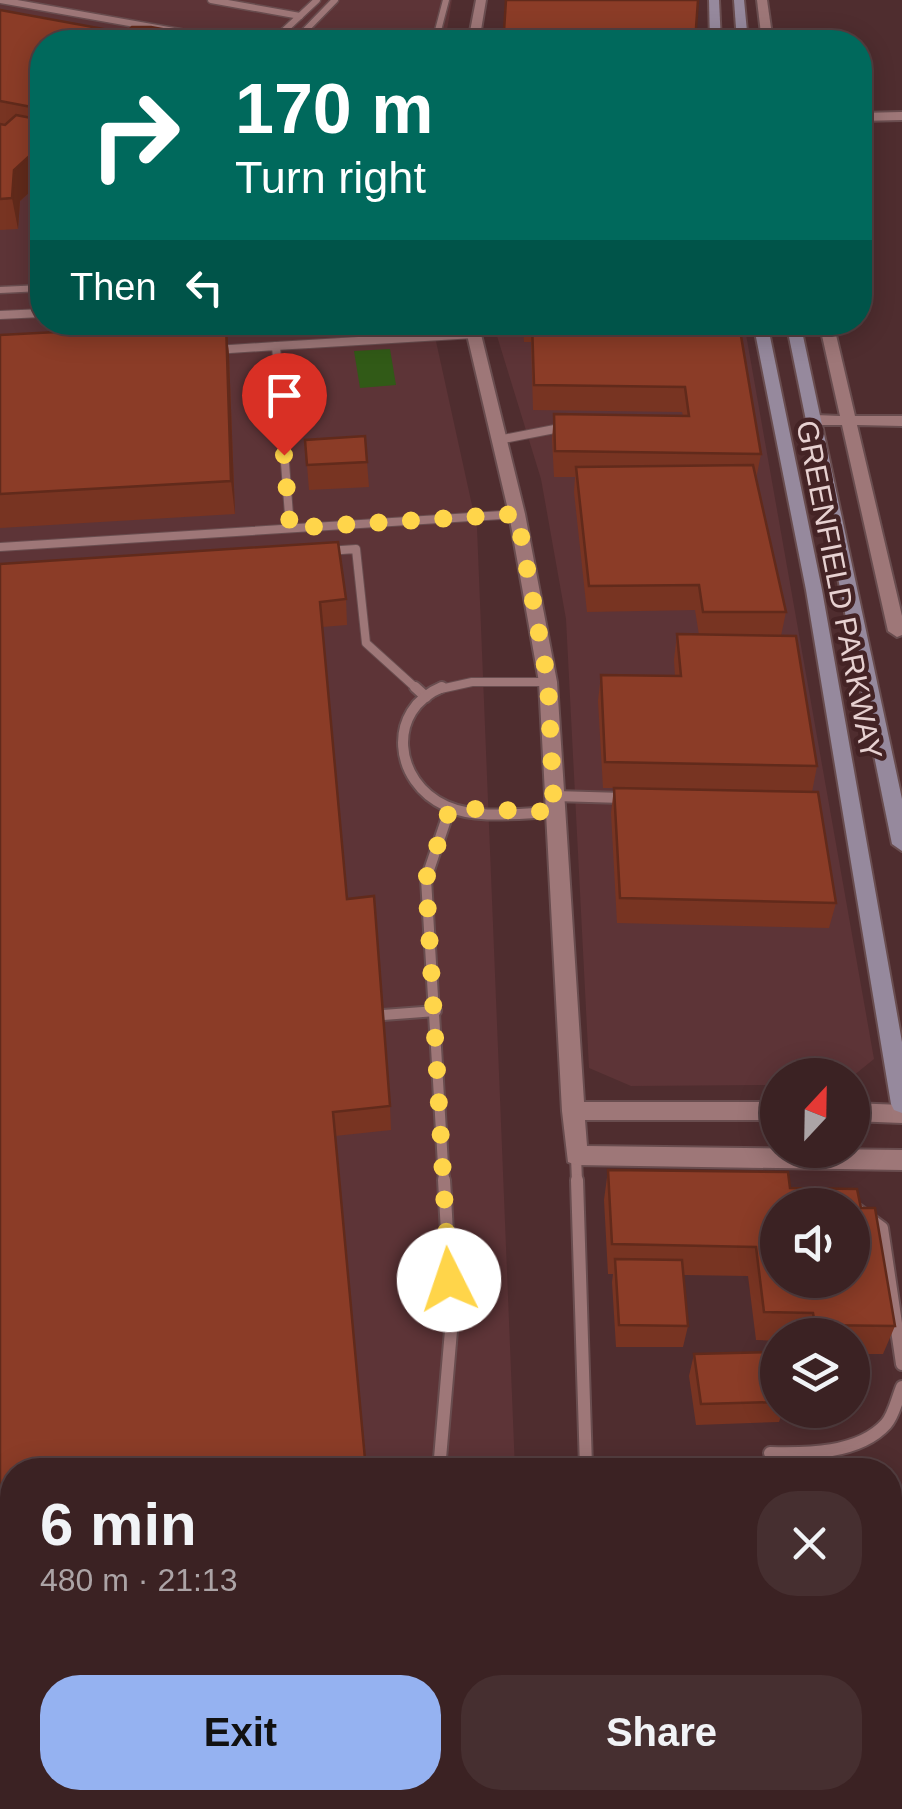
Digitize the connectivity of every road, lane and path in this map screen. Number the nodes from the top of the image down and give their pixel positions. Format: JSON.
{"nodes":[{"id":1,"x":0,"y":0,"type":"edge"},
{"id":2,"x":211,"y":0,"type":"edge"},
{"id":3,"x":317,"y":0,"type":"edge"},
{"id":4,"x":334,"y":0,"type":"edge"},
{"id":5,"x":446,"y":0,"type":"edge"},
{"id":6,"x":481,"y":0,"type":"edge"},
{"id":7,"x":714,"y":0,"type":"edge"},
{"id":8,"x":739,"y":0,"type":"edge"},
{"id":9,"x":762,"y":0,"type":"edge"},
{"id":10,"x":300,"y":16,"type":"junction"},
{"id":11,"x":169,"y":30,"type":"edge"},
{"id":12,"x":285,"y":30,"type":"edge"},
{"id":13,"x":306,"y":30,"type":"edge"},
{"id":14,"x":438,"y":30,"type":"edge"},
{"id":15,"x":475,"y":30,"type":"edge"},
{"id":16,"x":715,"y":30,"type":"edge"},
{"id":17,"x":742,"y":30,"type":"edge"},
{"id":18,"x":766,"y":30,"type":"edge"},
{"id":19,"x":902,"y":116,"type":"edge"},
{"id":20,"x":872,"y":117,"type":"edge"},
{"id":21,"x":30,"y":289,"type":"edge"},
{"id":22,"x":0,"y":290,"type":"edge"},
{"id":23,"x":30,"y":313,"type":"edge"},
{"id":24,"x":0,"y":315,"type":"edge"},
{"id":25,"x":396,"y":335,"type":"edge"},
{"id":26,"x":475,"y":335,"type":"edge"},
{"id":27,"x":763,"y":335,"type":"edge"},
{"id":28,"x":796,"y":335,"type":"edge"},
{"id":29,"x":829,"y":335,"type":"edge"},
{"id":30,"x":276,"y":346,"type":"junction"},
{"id":31,"x":199,"y":351,"type":"edge"},
{"id":32,"x":814,"y":420,"type":"junction"},
{"id":33,"x":849,"y":420,"type":"junction"},
{"id":34,"x":902,"y":421,"type":"edge"},
{"id":35,"x":570,"y":427,"type":"edge"},
{"id":36,"x":498,"y":440,"type":"junction"},
{"id":37,"x":517,"y":514,"type":"junction"},
{"id":38,"x":290,"y":528,"type":"junction"},
{"id":39,"x":0,"y":547,"type":"edge"},
{"id":40,"x":316,"y":552,"type":"edge"},
{"id":41,"x":897,"y":631,"type":"dead end"},
{"id":42,"x":548,"y":682,"type":"junction"},
{"id":43,"x":426,"y":697,"type":"junction"},
{"id":44,"x":631,"y":798,"type":"edge"},
{"id":45,"x":554,"y":804,"type":"junction"},
{"id":46,"x":450,"y":808,"type":"junction"},
{"id":47,"x":902,"y":844,"type":"edge"},
{"id":48,"x":436,"y":1011,"type":"junction"},
{"id":49,"x":383,"y":1015,"type":"edge"},
{"id":50,"x":902,"y":1104,"type":"edge"},
{"id":51,"x":573,"y":1111,"type":"junction"},
{"id":52,"x":760,"y":1111,"type":"edge"},
{"id":53,"x":870,"y":1113,"type":"edge"},
{"id":54,"x":902,"y":1114,"type":"edge"},
{"id":55,"x":734,"y":1154,"type":"junction"},
{"id":56,"x":576,"y":1155,"type":"junction"},
{"id":57,"x":902,"y":1160,"type":"edge"},
{"id":58,"x":756,"y":1178,"type":"edge"},
{"id":59,"x":870,"y":1219,"type":"edge"},
{"id":60,"x":902,"y":1364,"type":"edge"},
{"id":61,"x":902,"y":1387,"type":"edge"},
{"id":62,"x":770,"y":1453,"type":"dead end"},
{"id":63,"x":440,"y":1458,"type":"edge"},
{"id":64,"x":586,"y":1458,"type":"edge"}],
"edges":[{"from":1,"to":11,"type":"lane"},
{"from":2,"to":10,"type":"lane"},
{"from":3,"to":10,"type":"lane"},
{"from":4,"to":13,"type":"lane"},
{"from":5,"to":14,"type":"lane"},
{"from":6,"to":15,"type":"street"},
{"from":7,"to":16,"type":"main road"},
{"from":8,"to":17,"type":"main road"},
{"from":9,"to":18,"type":"street"},
{"from":10,"to":12,"type":"lane"},
{"from":19,"to":20,"type":"street"},
{"from":21,"to":22,"type":"lane"},
{"from":23,"to":24,"type":"lane"},
{"from":25,"to":30,"type":"lane"},
{"from":26,"to":36,"type":"street"},
{"from":27,"to":50,"type":"main road","name":"GREENFIELD PARKWAY"},
{"from":28,"to":32,"type":"main road","name":"GREENFIELD PARKWAY"},
{"from":29,"to":33,"type":"street"},
{"from":30,"to":31,"type":"lane"},
{"from":30,"to":38,"type":"lane"},
{"from":32,"to":33,"type":"street"},
{"from":32,"to":47,"type":"main road","name":"GREENFIELD PARKWAY"},
{"from":33,"to":34,"type":"street"},
{"from":33,"to":41,"type":"street"},
{"from":35,"to":36,"type":"lane"},
{"from":36,"to":37,"type":"street"},
{"from":37,"to":38,"type":"lane"},
{"from":37,"to":42,"type":"street"},
{"from":38,"to":39,"type":"lane"},
{"from":40,"to":43,"type":"lane"},
{"from":42,"to":43,"type":"lane"},
{"from":42,"to":45,"type":"street"},
{"from":43,"to":46,"type":"lane"},
{"from":44,"to":45,"type":"lane"},
{"from":45,"to":46,"type":"lane"},
{"from":45,"to":51,"type":"street"},
{"from":46,"to":48,"type":"lane"},
{"from":48,"to":49,"type":"lane"},
{"from":48,"to":63,"type":"lane"},
{"from":51,"to":52,"type":"street"},
{"from":51,"to":56,"type":"street"},
{"from":53,"to":54,"type":"street"},
{"from":55,"to":56,"type":"street"},
{"from":55,"to":57,"type":"street"},
{"from":55,"to":58,"type":"lane"},
{"from":56,"to":64,"type":"lane"},
{"from":59,"to":60,"type":"lane"},
{"from":61,"to":62,"type":"lane"}]}
